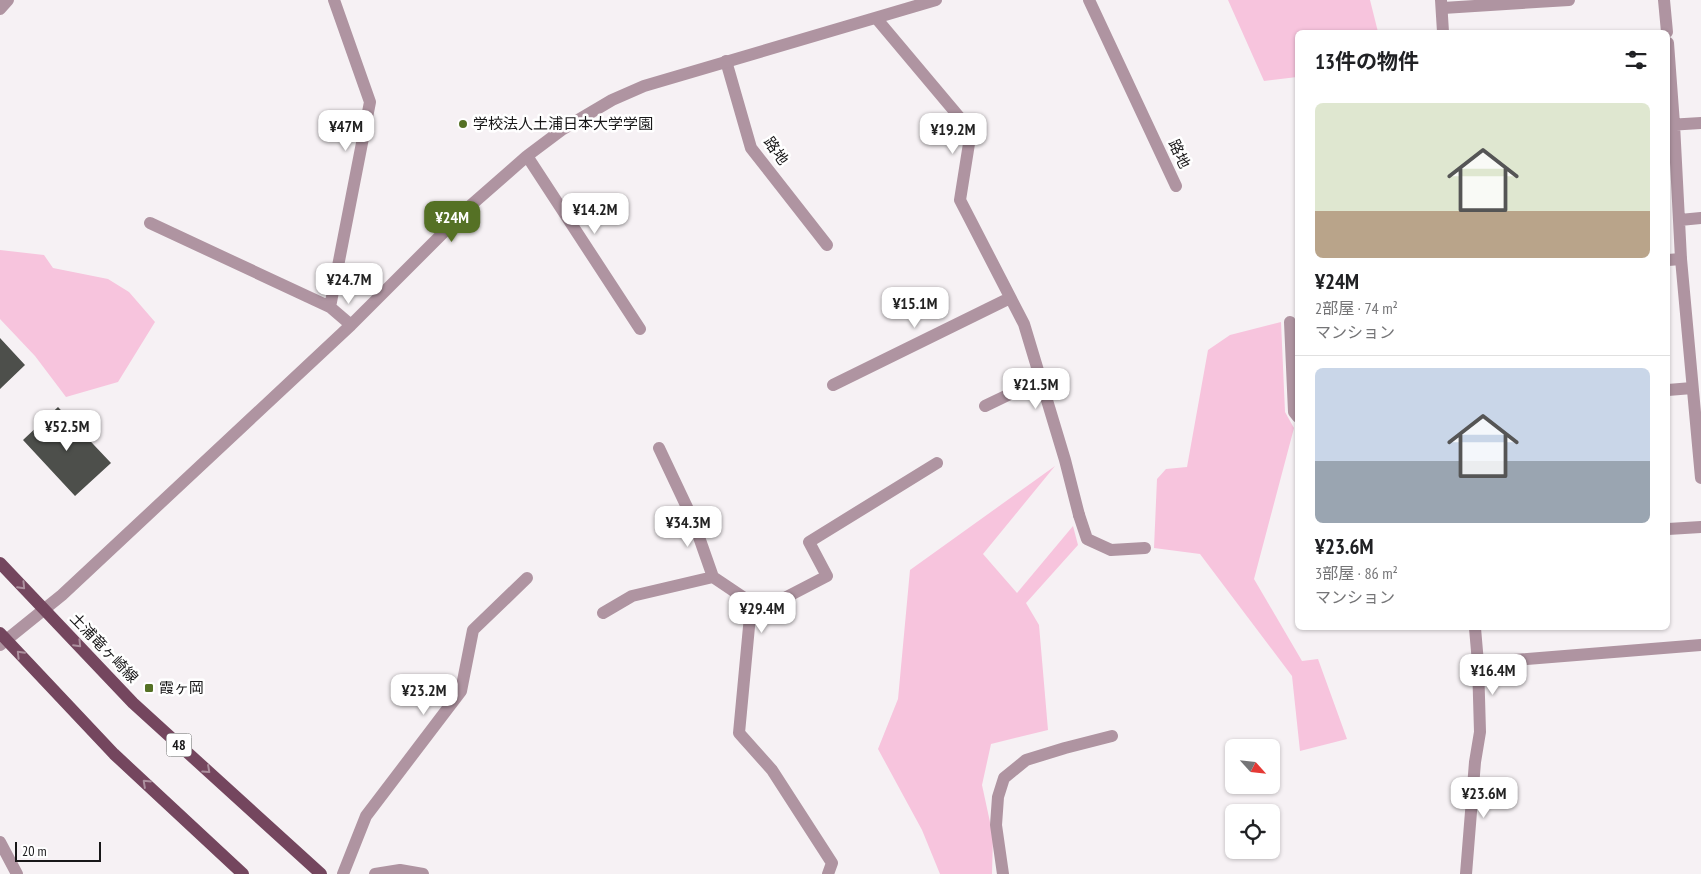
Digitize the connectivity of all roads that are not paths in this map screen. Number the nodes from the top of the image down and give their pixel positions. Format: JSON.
{"nodes":[{"id":1,"x":8,"y":0,"type":"edge"},
{"id":2,"x":334,"y":0,"type":"edge"},
{"id":3,"x":936,"y":0,"type":"edge"},
{"id":4,"x":1089,"y":0,"type":"edge"},
{"id":5,"x":1569,"y":0,"type":"edge"},
{"id":6,"x":1664,"y":0,"type":"edge"},
{"id":7,"x":1442,"y":4,"type":"edge"},
{"id":8,"x":0,"y":9,"type":"edge"},
{"id":9,"x":876,"y":18,"type":"junction"},
{"id":10,"x":1444,"y":30,"type":"edge"},
{"id":11,"x":1667,"y":30,"type":"edge"},
{"id":12,"x":726,"y":62,"type":"junction"},
{"id":13,"x":1670,"y":98,"type":"edge"},
{"id":14,"x":1701,"y":123,"type":"edge"},
{"id":15,"x":1671,"y":125,"type":"edge"},
{"id":16,"x":528,"y":156,"type":"junction"},
{"id":17,"x":1176,"y":186,"type":"dead end"},
{"id":18,"x":1701,"y":218,"type":"edge"},
{"id":19,"x":1680,"y":220,"type":"junction"},
{"id":20,"x":150,"y":223,"type":"dead end"},
{"id":21,"x":827,"y":245,"type":"dead end"},
{"id":22,"x":1681,"y":259,"type":"junction"},
{"id":23,"x":1670,"y":260,"type":"edge"},
{"id":24,"x":1010,"y":298,"type":"junction"},
{"id":25,"x":330,"y":307,"type":"junction"},
{"id":26,"x":1290,"y":322,"type":"dead end"},
{"id":27,"x":351,"y":325,"type":"junction"},
{"id":28,"x":640,"y":329,"type":"dead end"},
{"id":29,"x":1701,"y":340,"type":"edge"},
{"id":30,"x":1688,"y":342,"type":"junction"},
{"id":31,"x":1040,"y":379,"type":"junction"},
{"id":32,"x":833,"y":385,"type":"dead end"},
{"id":33,"x":1692,"y":388,"type":"junction"},
{"id":34,"x":1670,"y":390,"type":"edge"},
{"id":35,"x":985,"y":406,"type":"dead end"},
{"id":36,"x":1295,"y":413,"type":"edge"},
{"id":37,"x":659,"y":448,"type":"dead end"},
{"id":38,"x":937,"y":463,"type":"dead end"},
{"id":39,"x":1701,"y":478,"type":"edge"},
{"id":40,"x":1701,"y":527,"type":"edge"},
{"id":41,"x":1670,"y":529,"type":"edge"},
{"id":42,"x":1145,"y":548,"type":"dead end"},
{"id":43,"x":0,"y":563,"type":"edge"},
{"id":44,"x":713,"y":577,"type":"junction"},
{"id":45,"x":527,"y":578,"type":"dead end"},
{"id":46,"x":44,"y":609,"type":"junction"},
{"id":47,"x":762,"y":610,"type":"junction"},
{"id":48,"x":603,"y":613,"type":"dead end"},
{"id":49,"x":1475,"y":630,"type":"edge"},
{"id":50,"x":2,"y":639,"type":"edge"},
{"id":51,"x":1701,"y":646,"type":"edge"},
{"id":52,"x":1478,"y":663,"type":"junction"},
{"id":53,"x":1112,"y":736,"type":"dead end"},
{"id":54,"x":0,"y":842,"type":"edge"},
{"id":55,"x":17,"y":874,"type":"edge"},
{"id":56,"x":243,"y":874,"type":"edge"},
{"id":57,"x":321,"y":874,"type":"edge"},
{"id":58,"x":343,"y":874,"type":"edge"},
{"id":59,"x":375,"y":874,"type":"edge"},
{"id":60,"x":423,"y":874,"type":"edge"},
{"id":61,"x":828,"y":874,"type":"edge"},
{"id":62,"x":1003,"y":874,"type":"edge"},
{"id":63,"x":1466,"y":874,"type":"edge"}],
"edges":[{"from":1,"to":8,"type":"street"},
{"from":2,"to":25,"type":"street"},
{"from":3,"to":9,"type":"street"},
{"from":4,"to":17,"type":"street","name":"路地"},
{"from":5,"to":7,"type":"street"},
{"from":6,"to":11,"type":"street"},
{"from":7,"to":10,"type":"street"},
{"from":9,"to":12,"type":"street"},
{"from":9,"to":24,"type":"street"},
{"from":12,"to":16,"type":"street"},
{"from":12,"to":21,"type":"street","name":"路地"},
{"from":13,"to":15,"type":"street"},
{"from":14,"to":15,"type":"street"},
{"from":15,"to":19,"type":"street"},
{"from":16,"to":27,"type":"street"},
{"from":16,"to":28,"type":"street"},
{"from":18,"to":19,"type":"street"},
{"from":19,"to":22,"type":"street"},
{"from":20,"to":25,"type":"street"},
{"from":22,"to":23,"type":"street"},
{"from":22,"to":30,"type":"street"},
{"from":24,"to":31,"type":"street"},
{"from":24,"to":32,"type":"street"},
{"from":25,"to":27,"type":"street"},
{"from":26,"to":36,"type":"street"},
{"from":27,"to":46,"type":"street"},
{"from":29,"to":30,"type":"street"},
{"from":30,"to":33,"type":"street"},
{"from":31,"to":35,"type":"street"},
{"from":31,"to":42,"type":"street"},
{"from":33,"to":34,"type":"street"},
{"from":33,"to":39,"type":"street"},
{"from":37,"to":44,"type":"street"},
{"from":38,"to":47,"type":"street"},
{"from":40,"to":41,"type":"street"},
{"from":43,"to":46,"type":"main road","name":"土浦竜ヶ崎線","number":"48","one_way":true},
{"from":44,"to":47,"type":"street"},
{"from":44,"to":48,"type":"street"},
{"from":45,"to":58,"type":"street"},
{"from":46,"to":50,"type":"street"},
{"from":46,"to":57,"type":"main road","name":"土浦竜ヶ崎線","number":"48","one_way":true},
{"from":47,"to":61,"type":"street"},
{"from":49,"to":52,"type":"street"},
{"from":56,"to":50,"type":"main road","one_way":true},
{"from":51,"to":52,"type":"street"},
{"from":52,"to":63,"type":"street"},
{"from":53,"to":62,"type":"street"},
{"from":54,"to":55,"type":"street"},
{"from":59,"to":60,"type":"street"}]}
